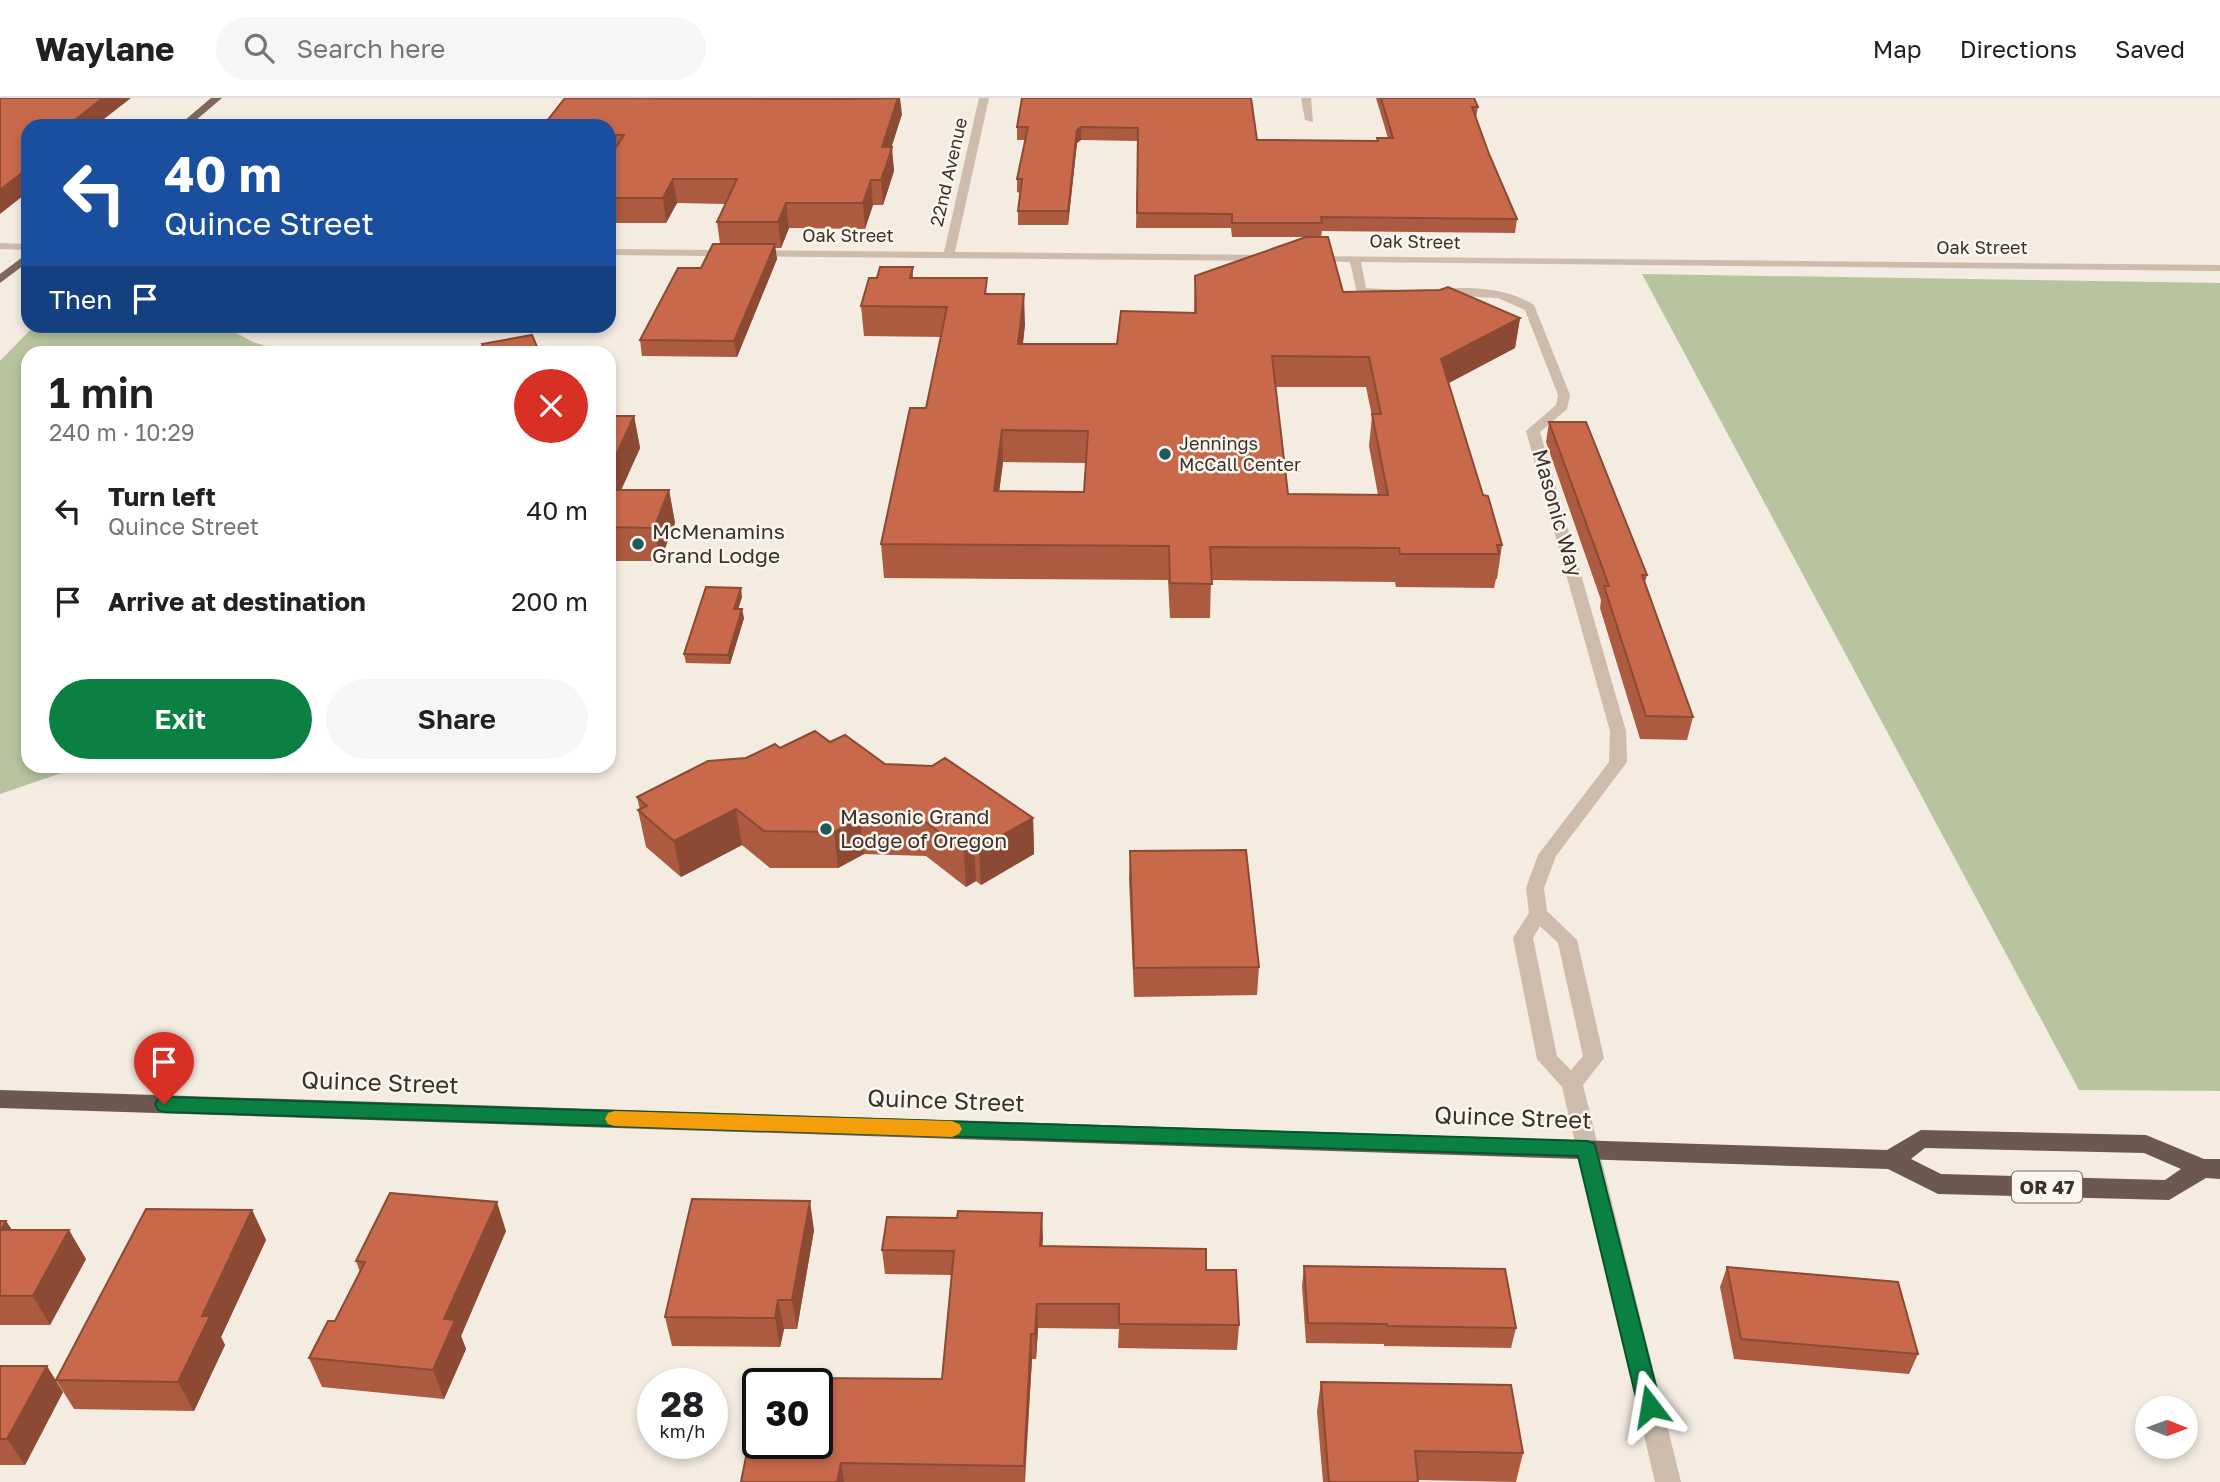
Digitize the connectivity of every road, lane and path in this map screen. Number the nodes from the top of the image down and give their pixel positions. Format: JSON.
{"nodes":[{"id":1,"x":217,"y":98,"type":"edge"},
{"id":2,"x":984,"y":98,"type":"edge"},
{"id":3,"x":1306,"y":98,"type":"edge"},
{"id":4,"x":192,"y":119,"type":"edge"},
{"id":5,"x":1310,"y":120,"type":"dead end"},
{"id":6,"x":0,"y":246,"type":"edge"},
{"id":7,"x":21,"y":247,"type":"edge"},
{"id":8,"x":616,"y":252,"type":"edge"},
{"id":9,"x":949,"y":255,"type":"junction"},
{"id":10,"x":1285,"y":258,"type":"edge"},
{"id":11,"x":1299,"y":258,"type":"edge"},
{"id":12,"x":1355,"y":259,"type":"junction"},
{"id":13,"x":21,"y":262,"type":"edge"},
{"id":14,"x":2220,"y":268,"type":"edge"},
{"id":15,"x":0,"y":280,"type":"edge"},
{"id":16,"x":1538,"y":913,"type":"junction"},
{"id":17,"x":1572,"y":1084,"type":"junction"},
{"id":18,"x":0,"y":1099,"type":"edge"},
{"id":19,"x":1587,"y":1149,"type":"junction"},
{"id":20,"x":1891,"y":1160,"type":"junction"},
{"id":21,"x":2211,"y":1168,"type":"edge"},
{"id":22,"x":1668,"y":1482,"type":"edge"}],
"edges":[{"from":1,"to":4,"type":"main road"},
{"from":2,"to":9,"type":"street","name":"22nd Avenue"},
{"from":3,"to":5,"type":"street"},
{"from":6,"to":7,"type":"street"},
{"from":8,"to":9,"type":"street","name":"Oak Street"},
{"from":9,"to":10,"type":"street","name":"Oak Street"},
{"from":11,"to":12,"type":"street","name":"Oak Street"},
{"from":12,"to":14,"type":"street","name":"Oak Street"},
{"from":12,"to":16,"type":"street","name":"Masonic Way"},
{"from":13,"to":15,"type":"main road"},
{"from":16,"to":17,"type":"street","name":"Masonic Way"},
{"from":16,"to":17,"type":"street"},
{"from":17,"to":19,"type":"street"},
{"from":18,"to":19,"type":"highway","name":"Quince Street","number":"OR 47"},
{"from":19,"to":20,"type":"highway","name":"Quince Street","number":"OR 47"},
{"from":19,"to":22,"type":"street"},
{"from":20,"to":21,"type":"highway","name":"Quince Street","number":"OR 47"},
{"from":20,"to":21,"type":"highway","name":"Quince Street","number":"OR 47"}]}
